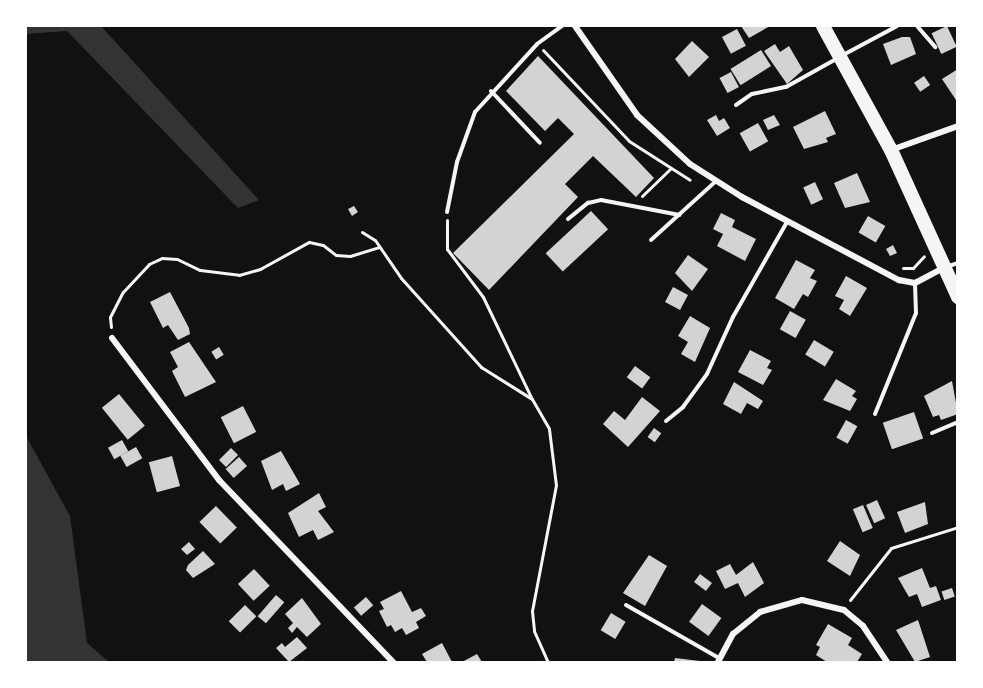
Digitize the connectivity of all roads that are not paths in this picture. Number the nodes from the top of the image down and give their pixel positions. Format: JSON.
{"nodes":[{"id":1,"x":562,"y":26,"type":"edge"},
{"id":2,"x":575,"y":26,"type":"edge"},
{"id":3,"x":823,"y":26,"type":"edge"},
{"id":4,"x":897,"y":26,"type":"edge"},
{"id":5,"x":917,"y":26,"type":"edge"},
{"id":6,"x":935,"y":47,"type":"dead end"},
{"id":7,"x":840,"y":56,"type":"junction"},
{"id":8,"x":491,"y":91,"type":"junction"},
{"id":9,"x":736,"y":105,"type":"dead end"},
{"id":10,"x":957,"y":126,"type":"edge"},
{"id":11,"x":540,"y":143,"type":"dead end"},
{"id":12,"x":891,"y":150,"type":"junction"},
{"id":13,"x":717,"y":181,"type":"junction"},
{"id":14,"x":447,"y":212,"type":"road end"},
{"id":15,"x":680,"y":215,"type":"junction"},
{"id":16,"x":568,"y":219,"type":"dead end"},
{"id":17,"x":788,"y":221,"type":"junction"},
{"id":18,"x":651,"y":240,"type":"dead end"},
{"id":19,"x":951,"y":265,"type":"edge"},
{"id":20,"x":915,"y":283,"type":"junction"},
{"id":21,"x":957,"y":297,"type":"edge"},
{"id":22,"x":112,"y":338,"type":"road end"},
{"id":23,"x":875,"y":414,"type":"dead end"},
{"id":24,"x":666,"y":422,"type":"dead end"},
{"id":25,"x":957,"y":422,"type":"edge"},
{"id":26,"x":932,"y":433,"type":"dead end"},
{"id":27,"x":626,"y":605,"type":"dead end"},
{"id":28,"x":718,"y":661,"type":"edge"},
{"id":29,"x":393,"y":663,"type":"edge"},
{"id":30,"x":887,"y":663,"type":"edge"}],
"edges":[{"from":1,"to":8,"type":"lane"},
{"from":2,"to":13,"type":"street"},
{"from":3,"to":7,"type":"main road"},
{"from":4,"to":7,"type":"lane"},
{"from":5,"to":6,"type":"lane"},
{"from":7,"to":9,"type":"lane"},
{"from":7,"to":12,"type":"main road"},
{"from":8,"to":11,"type":"lane"},
{"from":8,"to":14,"type":"lane"},
{"from":10,"to":12,"type":"street"},
{"from":12,"to":19,"type":"main road"},
{"from":13,"to":15,"type":"lane"},
{"from":13,"to":17,"type":"street"},
{"from":15,"to":16,"type":"lane"},
{"from":15,"to":18,"type":"lane"},
{"from":17,"to":20,"type":"street"},
{"from":17,"to":24,"type":"lane"},
{"from":19,"to":20,"type":"street"},
{"from":19,"to":21,"type":"main road"},
{"from":20,"to":23,"type":"lane"},
{"from":22,"to":29,"type":"street"},
{"from":25,"to":26,"type":"lane"},
{"from":27,"to":28,"type":"lane"},
{"from":28,"to":30,"type":"street"}]}
